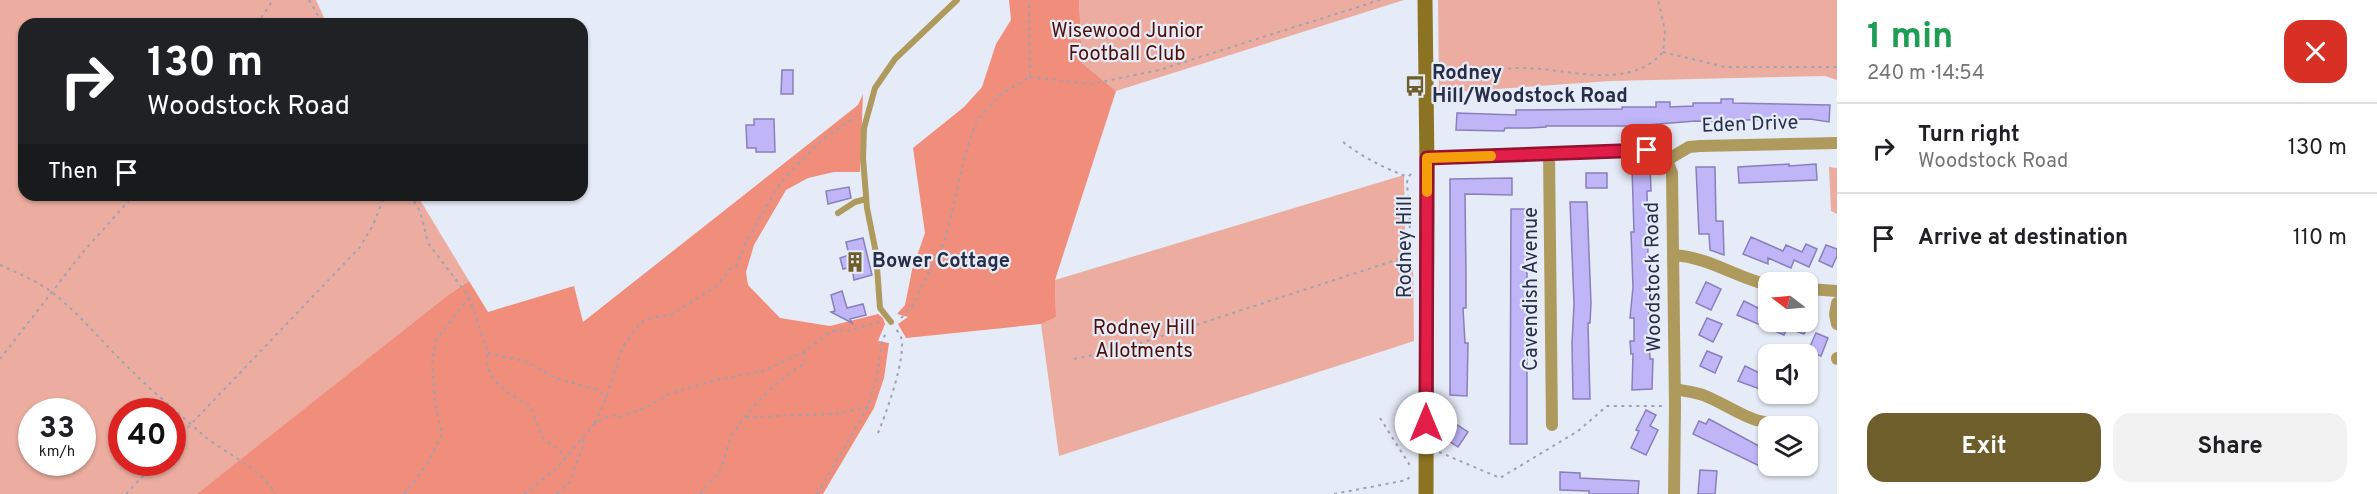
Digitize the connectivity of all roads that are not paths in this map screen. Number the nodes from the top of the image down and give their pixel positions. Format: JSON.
{"nodes":[{"id":1,"x":957,"y":0,"type":"edge"},
{"id":2,"x":1425,"y":0,"type":"edge"},
{"id":3,"x":1837,"y":143,"type":"edge"},
{"id":4,"x":1550,"y":153,"type":"junction"},
{"id":5,"x":1667,"y":160,"type":"junction"},
{"id":6,"x":1427,"y":163,"type":"junction"},
{"id":7,"x":866,"y":199,"type":"junction"},
{"id":8,"x":838,"y":213,"type":"dead end"},
{"id":9,"x":1674,"y":255,"type":"junction"},
{"id":10,"x":1758,"y":282,"type":"edge"},
{"id":11,"x":1818,"y":290,"type":"edge"},
{"id":12,"x":1837,"y":291,"type":"edge"},
{"id":13,"x":1837,"y":303,"type":"edge"},
{"id":14,"x":891,"y":322,"type":"road end"},
{"id":15,"x":1837,"y":324,"type":"edge"},
{"id":16,"x":1675,"y":389,"type":"junction"},
{"id":17,"x":1758,"y":421,"type":"edge"},
{"id":18,"x":1552,"y":424,"type":"dead end"},
{"id":19,"x":1426,"y":494,"type":"edge"},
{"id":20,"x":1674,"y":494,"type":"edge"}],
"edges":[{"from":1,"to":7,"type":"lane"},
{"from":2,"to":6,"type":"street","name":"Rodney Hill"},
{"from":3,"to":5,"type":"street","name":"Eden Drive"},
{"from":4,"to":5,"type":"street"},
{"from":4,"to":6,"type":"street"},
{"from":4,"to":18,"type":"street","name":"Cavendish Avenue"},
{"from":5,"to":9,"type":"street","name":"Woodstock Road"},
{"from":6,"to":19,"type":"street","name":"Rodney Hill"},
{"from":7,"to":8,"type":"lane"},
{"from":7,"to":14,"type":"lane"},
{"from":9,"to":10,"type":"street"},
{"from":9,"to":16,"type":"street","name":"Woodstock Road"},
{"from":11,"to":12,"type":"street"},
{"from":13,"to":15,"type":"street"},
{"from":16,"to":17,"type":"street"},
{"from":16,"to":20,"type":"street","name":"Woodstock Road"}]}
